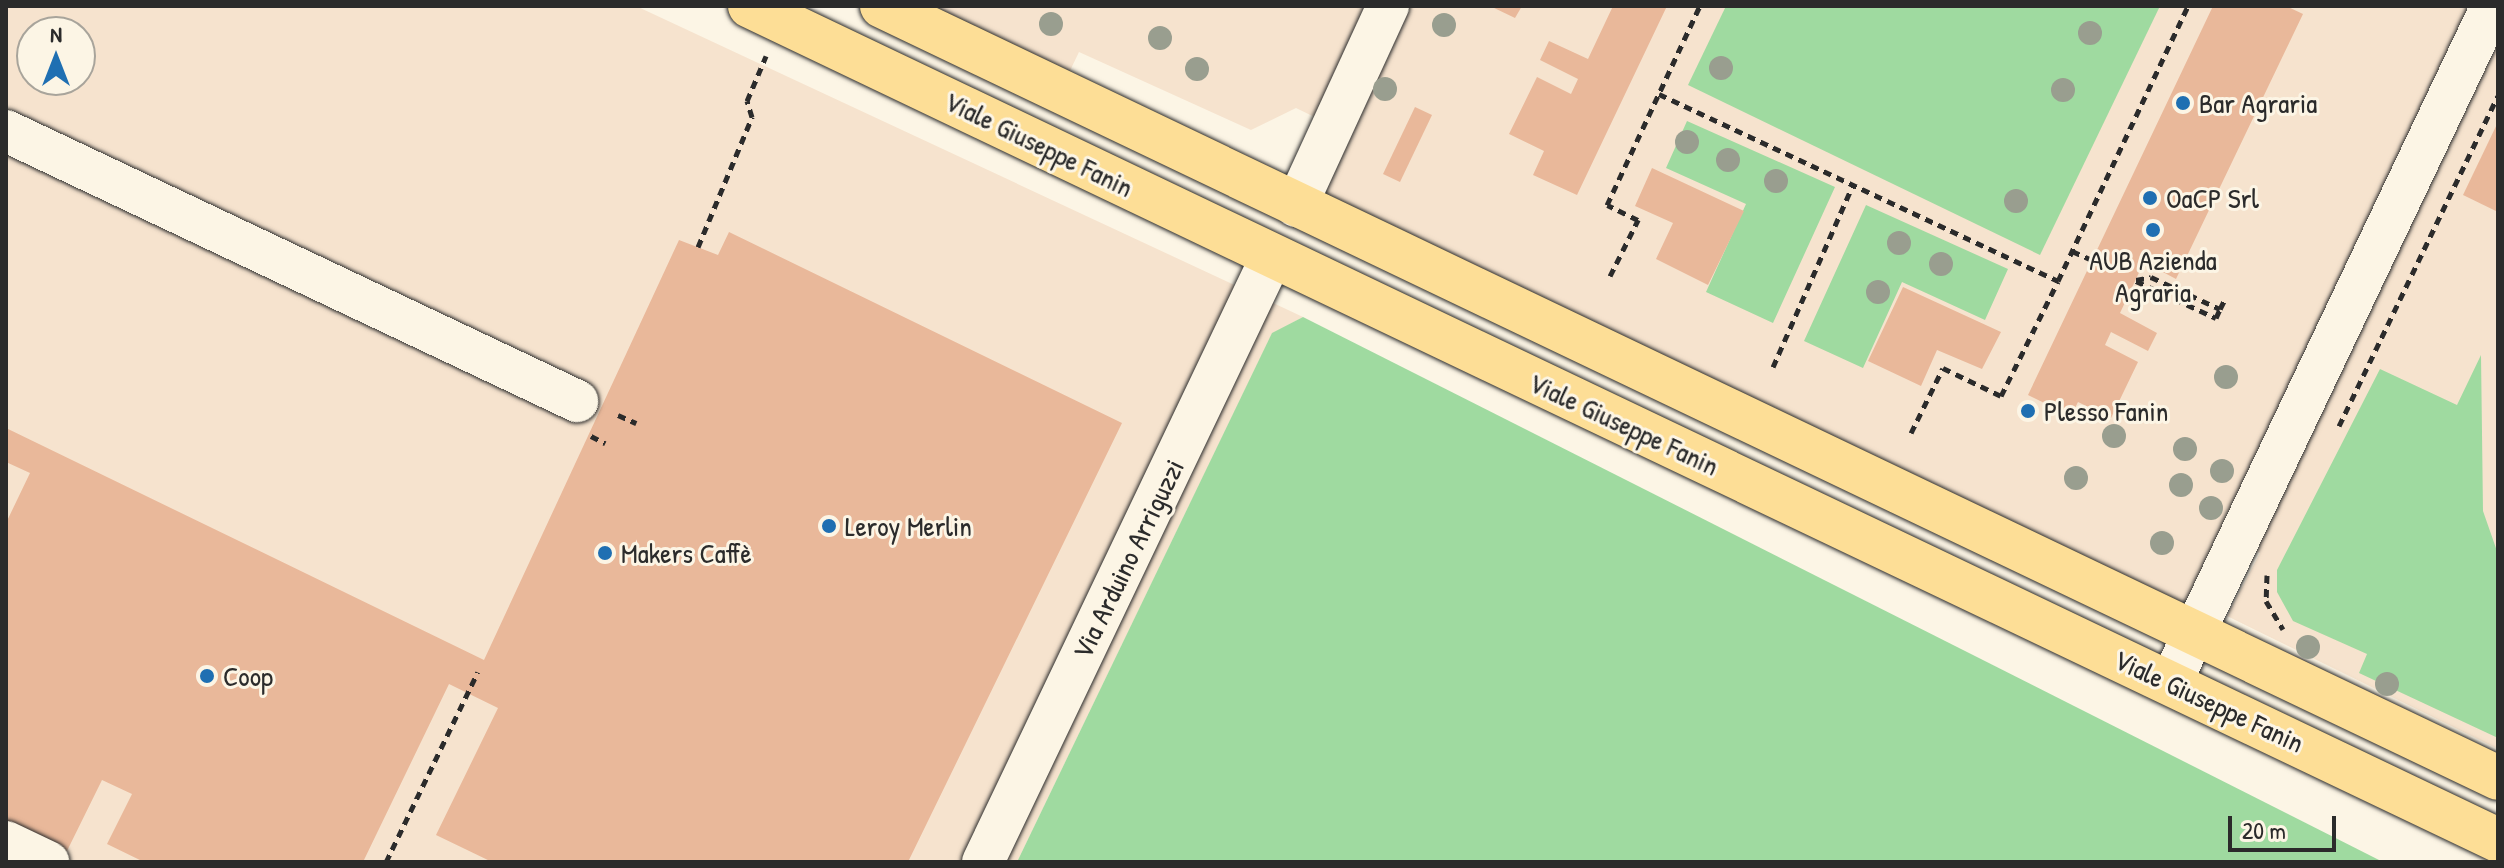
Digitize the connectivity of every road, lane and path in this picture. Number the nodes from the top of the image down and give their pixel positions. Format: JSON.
{"nodes":[{"id":1,"x":882,"y":6,"type":"edge"},
{"id":2,"x":1388,"y":6,"type":"edge"},
{"id":3,"x":1700,"y":6,"type":"edge"},
{"id":4,"x":2188,"y":6,"type":"edge"},
{"id":5,"x":2492,"y":6,"type":"edge"},
{"id":6,"x":766,"y":13,"type":"edge"},
{"id":7,"x":1659,"y":94,"type":"junction"},
{"id":8,"x":2498,"y":96,"type":"edge"},
{"id":9,"x":6,"y":131,"type":"edge"},
{"id":10,"x":1853,"y":185,"type":"junction"},
{"id":11,"x":1296,"y":206,"type":"junction"},
{"id":12,"x":698,"y":247,"type":"dead end"},
{"id":13,"x":2072,"y":251,"type":"junction"},
{"id":14,"x":1272,"y":256,"type":"junction"},
{"id":15,"x":2092,"y":260,"type":"dead end"},
{"id":16,"x":1610,"y":276,"type":"dead end"},
{"id":17,"x":2058,"y":281,"type":"junction"},
{"id":18,"x":2226,"y":297,"type":"dead end"},
{"id":19,"x":2220,"y":309,"type":"junction"},
{"id":20,"x":1773,"y":367,"type":"dead end"},
{"id":21,"x":577,"y":401,"type":"dead end"},
{"id":22,"x":618,"y":415,"type":"dead end"},
{"id":23,"x":636,"y":423,"type":"dead end"},
{"id":24,"x":1911,"y":433,"type":"dead end"},
{"id":25,"x":2334,"y":438,"type":"dead end"},
{"id":26,"x":2273,"y":562,"type":"dead end"},
{"id":27,"x":2193,"y":634,"type":"junction"},
{"id":28,"x":2295,"y":635,"type":"dead end"},
{"id":29,"x":478,"y":672,"type":"dead end"},
{"id":30,"x":2170,"y":684,"type":"junction"},
{"id":31,"x":2498,"y":778,"type":"edge"},
{"id":32,"x":2498,"y":840,"type":"edge"},
{"id":33,"x":6,"y":842,"type":"edge"},
{"id":34,"x":48,"y":862,"type":"edge"},
{"id":35,"x":386,"y":862,"type":"edge"},
{"id":36,"x":983,"y":862,"type":"edge"}],
"edges":[{"from":1,"to":11,"type":"main road","name":"Viale Giuseppe Fanin"},
{"from":2,"to":11,"type":"street"},
{"from":3,"to":7,"type":"path"},
{"from":4,"to":13,"type":"path"},
{"from":5,"to":27,"type":"street"},
{"from":6,"to":12,"type":"path"},
{"from":6,"to":14,"type":"main road","name":"Viale Giuseppe Fanin"},
{"from":7,"to":10,"type":"path"},
{"from":7,"to":16,"type":"path"},
{"from":8,"to":25,"type":"path"},
{"from":9,"to":21,"type":"street"},
{"from":10,"to":17,"type":"path"},
{"from":10,"to":20,"type":"path"},
{"from":11,"to":27,"type":"main road","name":"Viale Giuseppe Fanin"},
{"from":13,"to":15,"type":"path"},
{"from":13,"to":17,"type":"path"},
{"from":14,"to":30,"type":"main road","name":"Viale Giuseppe Fanin"},
{"from":14,"to":36,"type":"street","name":"Via Arduino Arriguzzi"},
{"from":17,"to":24,"type":"path"},
{"from":18,"to":19,"type":"path"},
{"from":19,"to":19,"type":"path"},
{"from":22,"to":23,"type":"path"},
{"from":26,"to":28,"type":"path"},
{"from":27,"to":30,"type":"street"},
{"from":27,"to":31,"type":"main road","name":"Viale Giuseppe Fanin"},
{"from":29,"to":35,"type":"path"},
{"from":30,"to":32,"type":"main road","name":"Viale Giuseppe Fanin"},
{"from":33,"to":34,"type":"street"}]}
